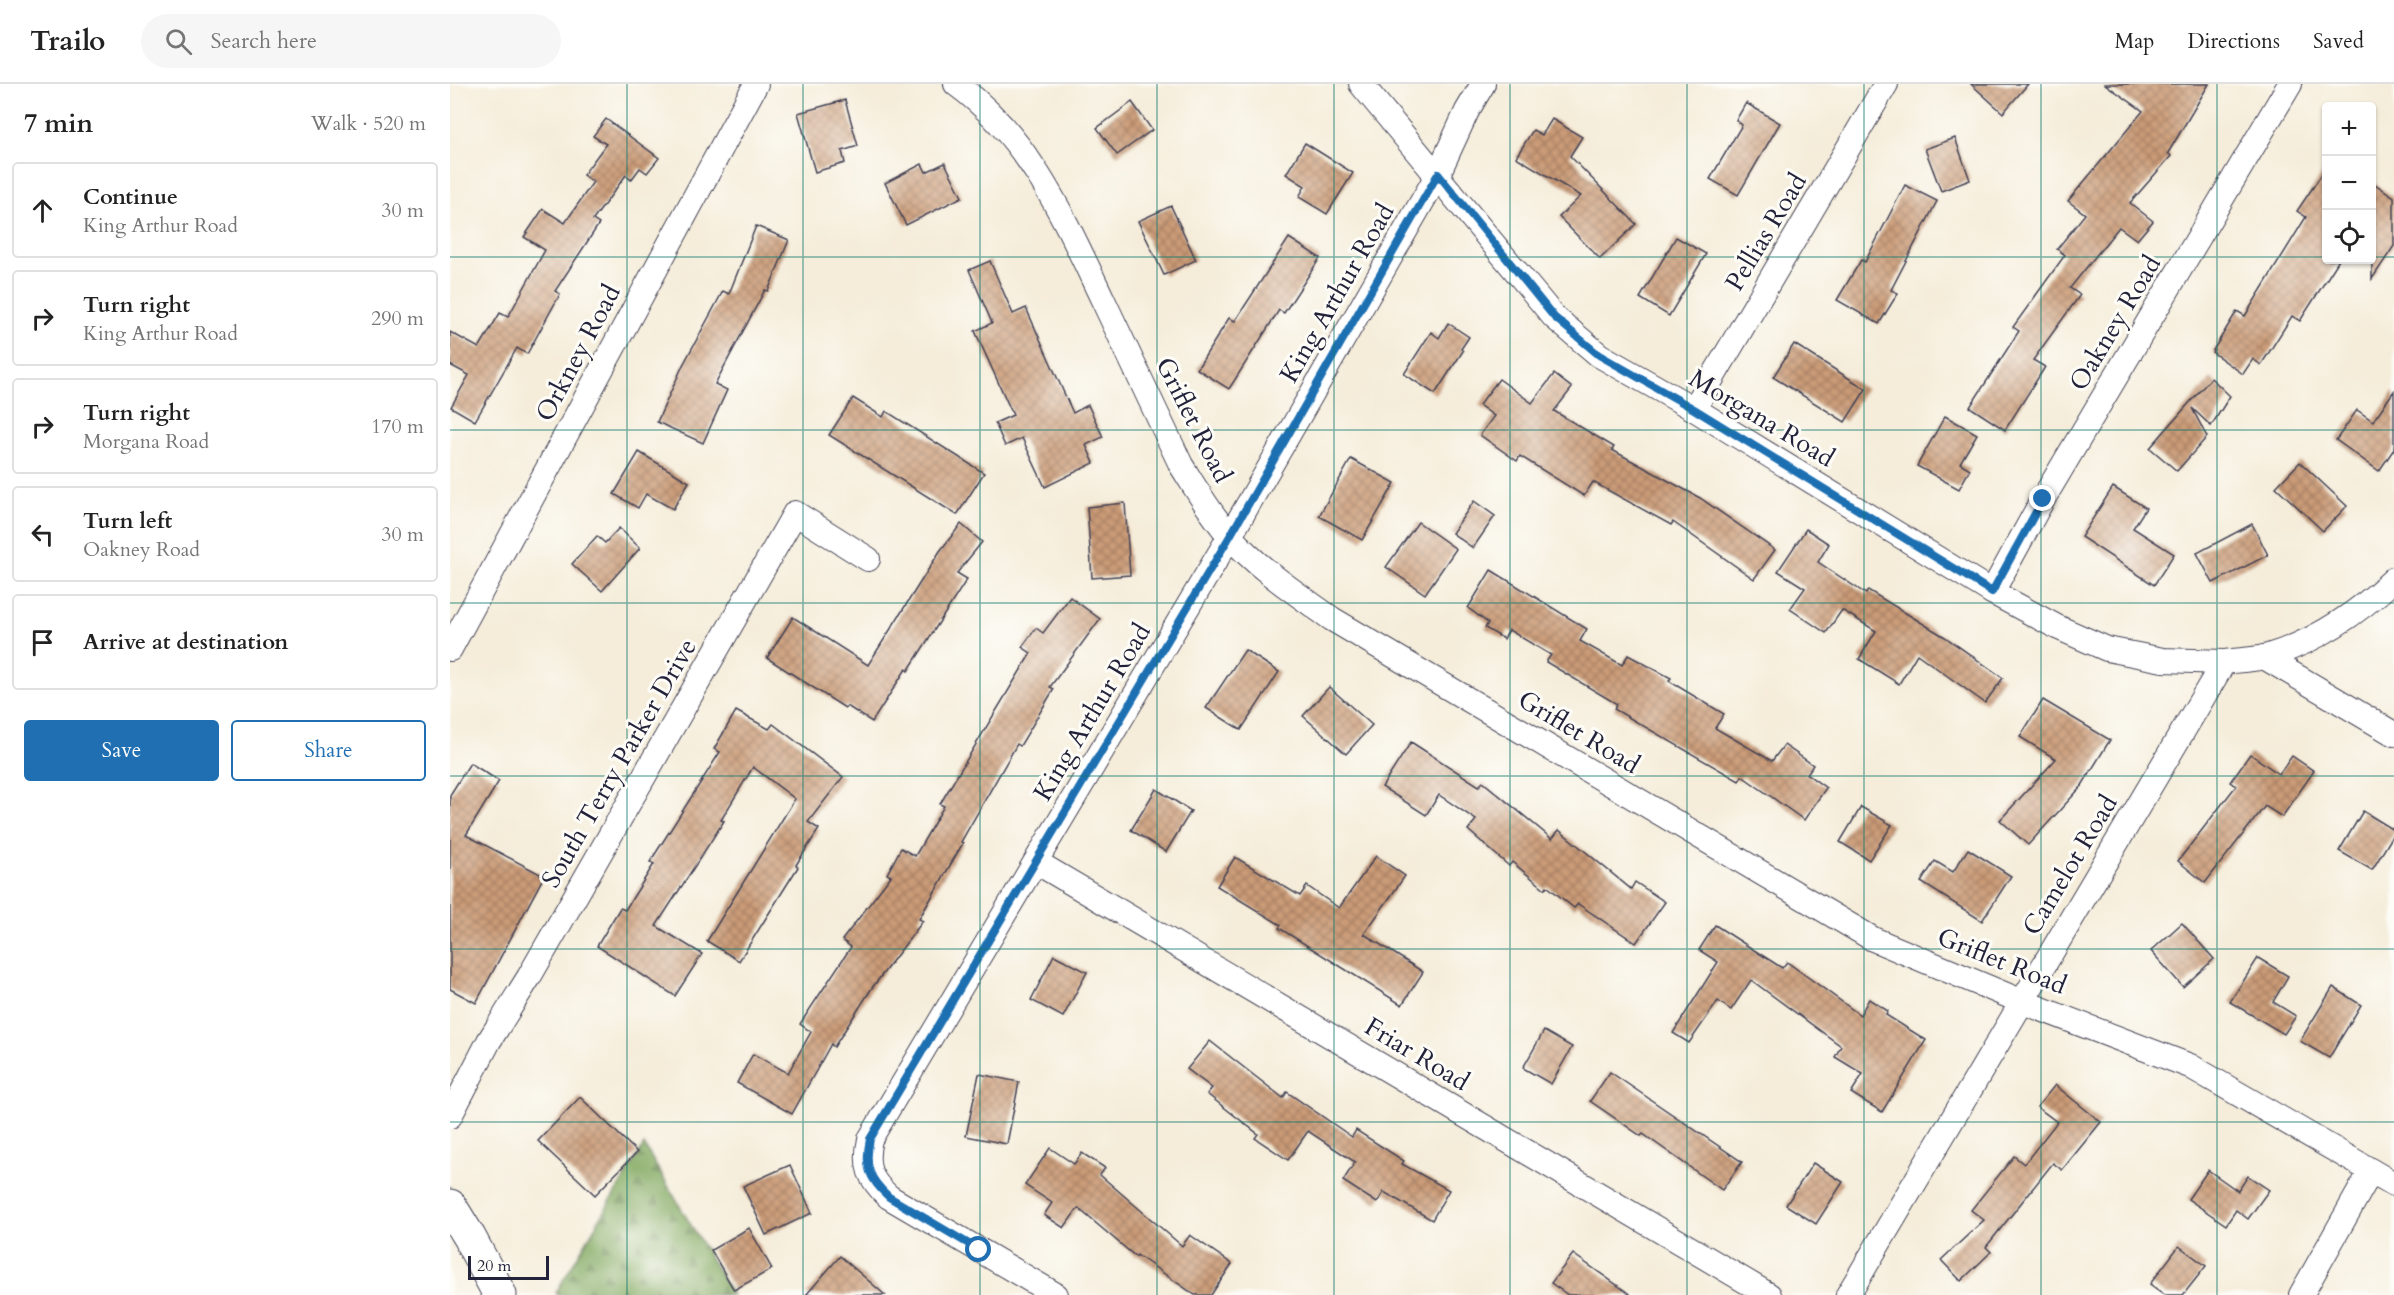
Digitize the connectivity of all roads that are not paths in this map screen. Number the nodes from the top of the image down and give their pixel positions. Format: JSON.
{"nodes":[{"id":1,"x":756,"y":84,"type":"edge"},
{"id":2,"x":956,"y":84,"type":"edge"},
{"id":3,"x":1362,"y":84,"type":"edge"},
{"id":4,"x":1483,"y":84,"type":"edge"},
{"id":5,"x":1886,"y":84,"type":"edge"},
{"id":6,"x":2290,"y":84,"type":"edge"},
{"id":7,"x":1438,"y":174,"type":"junction"},
{"id":8,"x":1694,"y":409,"type":"junction"},
{"id":9,"x":1230,"y":536,"type":"junction"},
{"id":10,"x":868,"y":559,"type":"dead end"},
{"id":11,"x":2394,"y":579,"type":"edge"},
{"id":12,"x":1992,"y":592,"type":"junction"},
{"id":13,"x":450,"y":649,"type":"edge"},
{"id":14,"x":2264,"y":657,"type":"junction"},
{"id":15,"x":2224,"y":662,"type":"junction"},
{"id":16,"x":2394,"y":735,"type":"edge"},
{"id":17,"x":1036,"y":862,"type":"junction"},
{"id":18,"x":2023,"y":1002,"type":"junction"},
{"id":19,"x":450,"y":1116,"type":"edge"},
{"id":20,"x":2372,"y":1171,"type":"junction"},
{"id":21,"x":2394,"y":1184,"type":"edge"},
{"id":22,"x":450,"y":1206,"type":"edge"},
{"id":23,"x":500,"y":1295,"type":"edge"},
{"id":24,"x":1056,"y":1295,"type":"edge"},
{"id":25,"x":1768,"y":1295,"type":"edge"},
{"id":26,"x":1848,"y":1295,"type":"edge"},
{"id":27,"x":2301,"y":1295,"type":"edge"}],
"edges":[{"from":1,"to":13,"type":"street","name":"Orkney Road"},
{"from":2,"to":9,"type":"street","name":"Griflet Road"},
{"from":3,"to":7,"type":"street","name":"Morgana Road"},
{"from":4,"to":7,"type":"street","name":"King Arthur Road"},
{"from":5,"to":8,"type":"street","name":"Pellias Road"},
{"from":6,"to":12,"type":"street","name":"Oakney Road"},
{"from":7,"to":8,"type":"street","name":"Morgana Road"},
{"from":7,"to":9,"type":"street","name":"King Arthur Road"},
{"from":8,"to":12,"type":"street","name":"Morgana Road"},
{"from":9,"to":17,"type":"street","name":"King Arthur Road"},
{"from":9,"to":18,"type":"street","name":"Griflet Road"},
{"from":10,"to":19,"type":"street","name":"South Terry Parker Drive"},
{"from":11,"to":14,"type":"street"},
{"from":12,"to":15,"type":"street","name":"Morgana Road"},
{"from":14,"to":15,"type":"street"},
{"from":14,"to":16,"type":"street"},
{"from":15,"to":18,"type":"street","name":"Camelot Road"},
{"from":17,"to":24,"type":"street","name":"King Arthur Road"},
{"from":17,"to":25,"type":"street","name":"Friar Road"},
{"from":18,"to":20,"type":"street","name":"Griflet Road"},
{"from":18,"to":26,"type":"street","name":"Camelot Road"},
{"from":20,"to":21,"type":"street","name":"Griflet Road"},
{"from":20,"to":27,"type":"street"},
{"from":22,"to":23,"type":"main road"}]}
